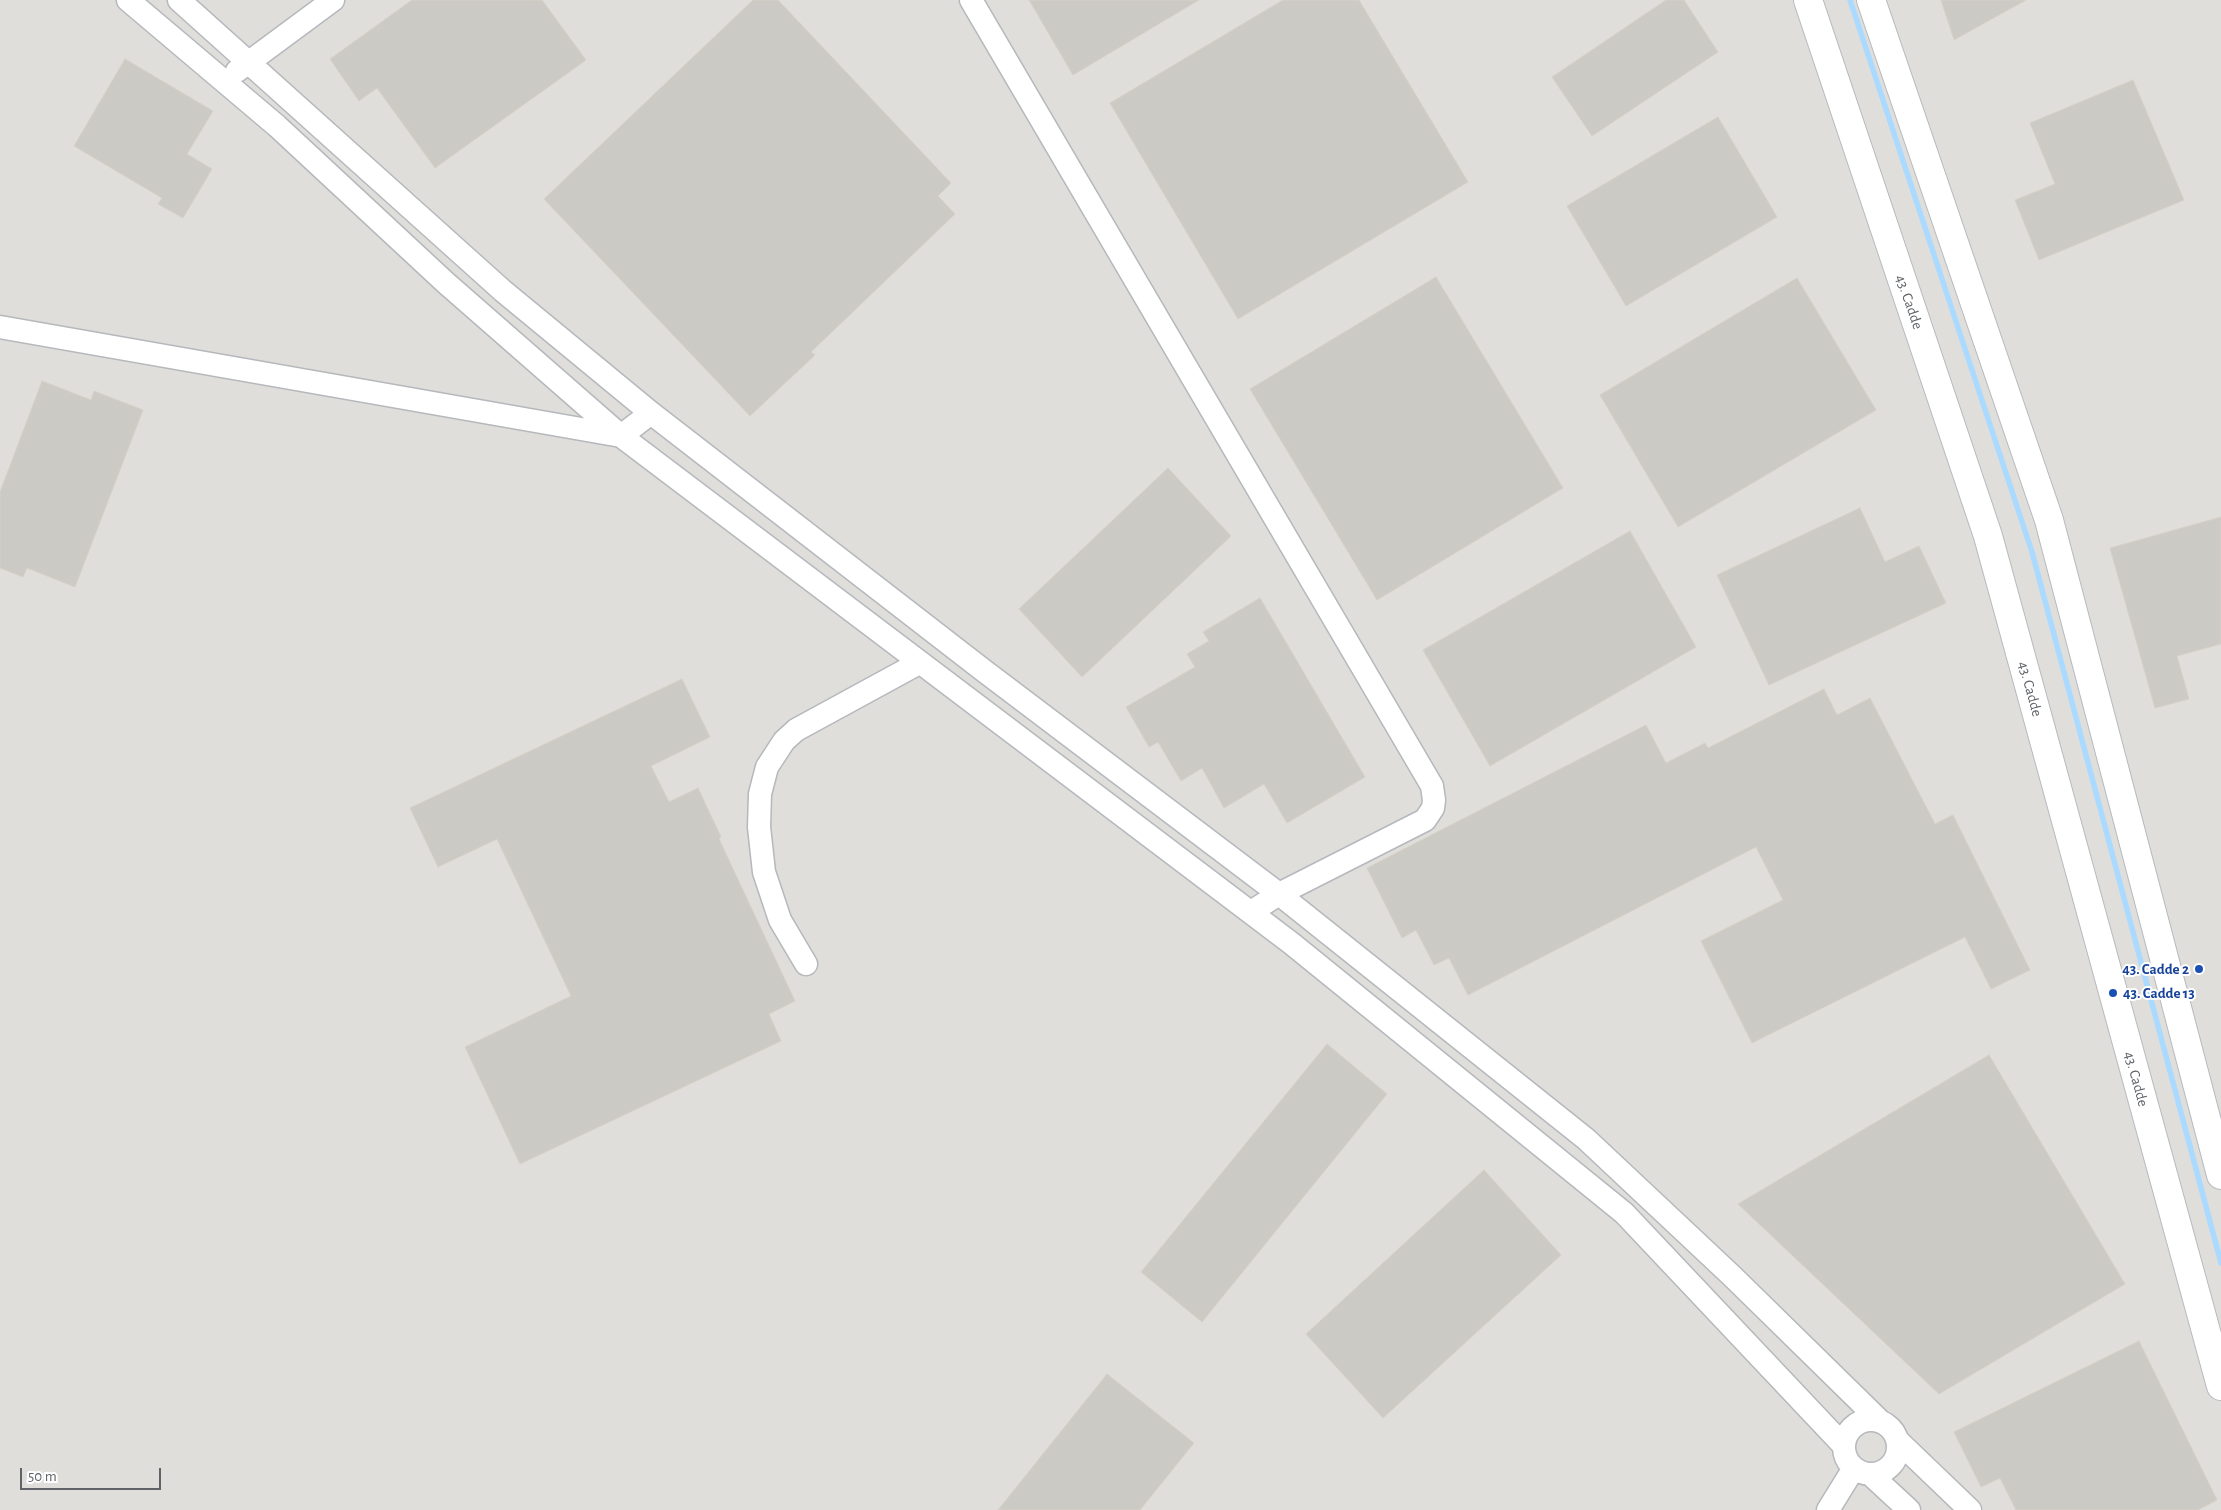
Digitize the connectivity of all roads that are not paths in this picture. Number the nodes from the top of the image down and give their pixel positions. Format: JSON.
{"nodes":[{"id":1,"x":128,"y":0,"type":"edge"},
{"id":2,"x":179,"y":0,"type":"edge"},
{"id":3,"x":333,"y":0,"type":"edge"},
{"id":4,"x":971,"y":0,"type":"edge"},
{"id":5,"x":1808,"y":0,"type":"edge"},
{"id":6,"x":1871,"y":0,"type":"edge"},
{"id":7,"x":248,"y":62,"type":"junction"},
{"id":8,"x":224,"y":81,"type":"junction"},
{"id":9,"x":0,"y":327,"type":"edge"},
{"id":10,"x":651,"y":413,"type":"junction"},
{"id":11,"x":621,"y":436,"type":"junction"},
{"id":12,"x":919,"y":663,"type":"junction"},
{"id":13,"x":1280,"y":894,"type":"junction"},
{"id":14,"x":1251,"y":912,"type":"junction"},
{"id":15,"x":806,"y":964,"type":"dead end"},
{"id":16,"x":2221,"y":1175,"type":"edge"},
{"id":17,"x":2221,"y":1386,"type":"edge"},
{"id":18,"x":1881,"y":1422,"type":"junction"},
{"id":19,"x":1897,"y":1440,"type":"junction"},
{"id":20,"x":1844,"y":1446,"type":"junction"},
{"id":21,"x":1862,"y":1471,"type":"junction"},
{"id":22,"x":1828,"y":1510,"type":"edge"},
{"id":23,"x":1909,"y":1510,"type":"edge"},
{"id":24,"x":1970,"y":1510,"type":"edge"}],
"edges":[{"from":1,"to":8,"type":"street"},
{"from":2,"to":7,"type":"street"},
{"from":3,"to":7,"type":"street"},
{"from":4,"to":13,"type":"street"},
{"from":5,"to":17,"type":"main road","name":"43. Cadde"},
{"from":6,"to":16,"type":"main road"},
{"from":7,"to":8,"type":"street"},
{"from":7,"to":10,"type":"street"},
{"from":8,"to":11,"type":"street"},
{"from":9,"to":11,"type":"street"},
{"from":10,"to":11,"type":"street"},
{"from":10,"to":13,"type":"street"},
{"from":11,"to":12,"type":"street"},
{"from":12,"to":14,"type":"street"},
{"from":12,"to":15,"type":"street"},
{"from":13,"to":14,"type":"street"},
{"from":13,"to":18,"type":"street"},
{"from":14,"to":20,"type":"street"},
{"from":18,"to":19,"type":"street"},
{"from":18,"to":20,"type":"street"},
{"from":19,"to":21,"type":"street"},
{"from":19,"to":24,"type":"street"},
{"from":20,"to":21,"type":"street"},
{"from":21,"to":22,"type":"street"},
{"from":21,"to":23,"type":"street"}]}
